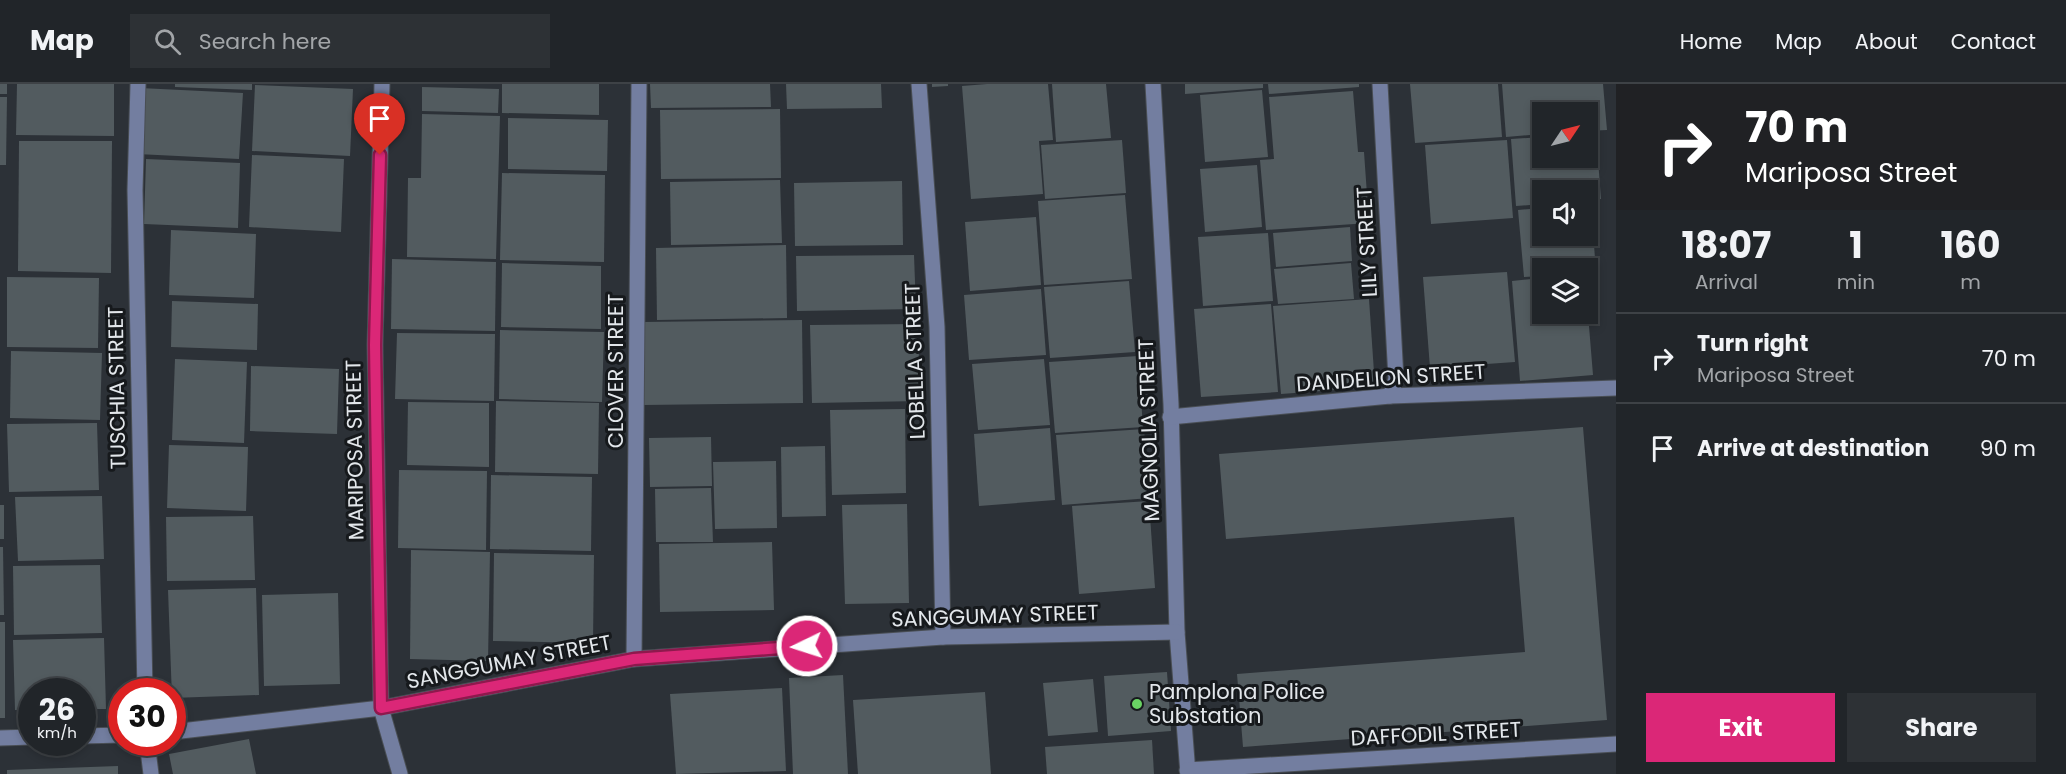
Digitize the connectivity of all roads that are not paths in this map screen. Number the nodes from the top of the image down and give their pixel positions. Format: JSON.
{"nodes":[{"id":1,"x":138,"y":84,"type":"edge"},
{"id":2,"x":382,"y":84,"type":"edge"},
{"id":3,"x":639,"y":84,"type":"edge"},
{"id":4,"x":919,"y":84,"type":"edge"},
{"id":5,"x":1153,"y":84,"type":"edge"},
{"id":6,"x":1380,"y":84,"type":"edge"},
{"id":7,"x":1616,"y":388,"type":"edge"},
{"id":8,"x":1390,"y":396,"type":"junction"},
{"id":9,"x":1170,"y":417,"type":"junction"},
{"id":10,"x":1177,"y":632,"type":"junction"},
{"id":11,"x":942,"y":637,"type":"junction"},
{"id":12,"x":634,"y":659,"type":"junction"},
{"id":13,"x":145,"y":678,"type":"edge"},
{"id":14,"x":381,"y":708,"type":"junction"},
{"id":15,"x":186,"y":730,"type":"edge"},
{"id":16,"x":18,"y":737,"type":"edge"},
{"id":17,"x":0,"y":738,"type":"edge"},
{"id":18,"x":1616,"y":744,"type":"edge"},
{"id":19,"x":149,"y":756,"type":"edge"},
{"id":20,"x":1187,"y":772,"type":"edge"},
{"id":21,"x":151,"y":774,"type":"edge"},
{"id":22,"x":400,"y":774,"type":"edge"}],
"edges":[{"from":1,"to":13,"type":"street","name":"TUSCHIA STREET"},
{"from":2,"to":14,"type":"street","name":"MARIPOSA STREET"},
{"from":3,"to":12,"type":"street","name":"CLOVER STREET"},
{"from":4,"to":11,"type":"street","name":"LOBELLA STREET"},
{"from":5,"to":9,"type":"street","name":"MAGNOLIA STREET"},
{"from":6,"to":8,"type":"street","name":"LILY STREET"},
{"from":7,"to":8,"type":"street","name":"DANDELION STREET"},
{"from":8,"to":9,"type":"street","name":"DANDELION STREET"},
{"from":9,"to":10,"type":"street","name":"MAGNOLIA STREET"},
{"from":10,"to":11,"type":"street","name":"SANGGUMAY STREET"},
{"from":10,"to":20,"type":"street","name":"MAGNOLIA STREET"},
{"from":11,"to":12,"type":"street","name":"SANGGUMAY STREET"},
{"from":12,"to":14,"type":"street","name":"SANGGUMAY STREET"},
{"from":14,"to":15,"type":"street","name":"SANGGUMAY STREET"},
{"from":14,"to":22,"type":"street","name":"MARIPOSA STREET"},
{"from":16,"to":17,"type":"street"},
{"from":18,"to":20,"type":"street","name":"DAFFODIL STREET"},
{"from":19,"to":21,"type":"street"}]}
